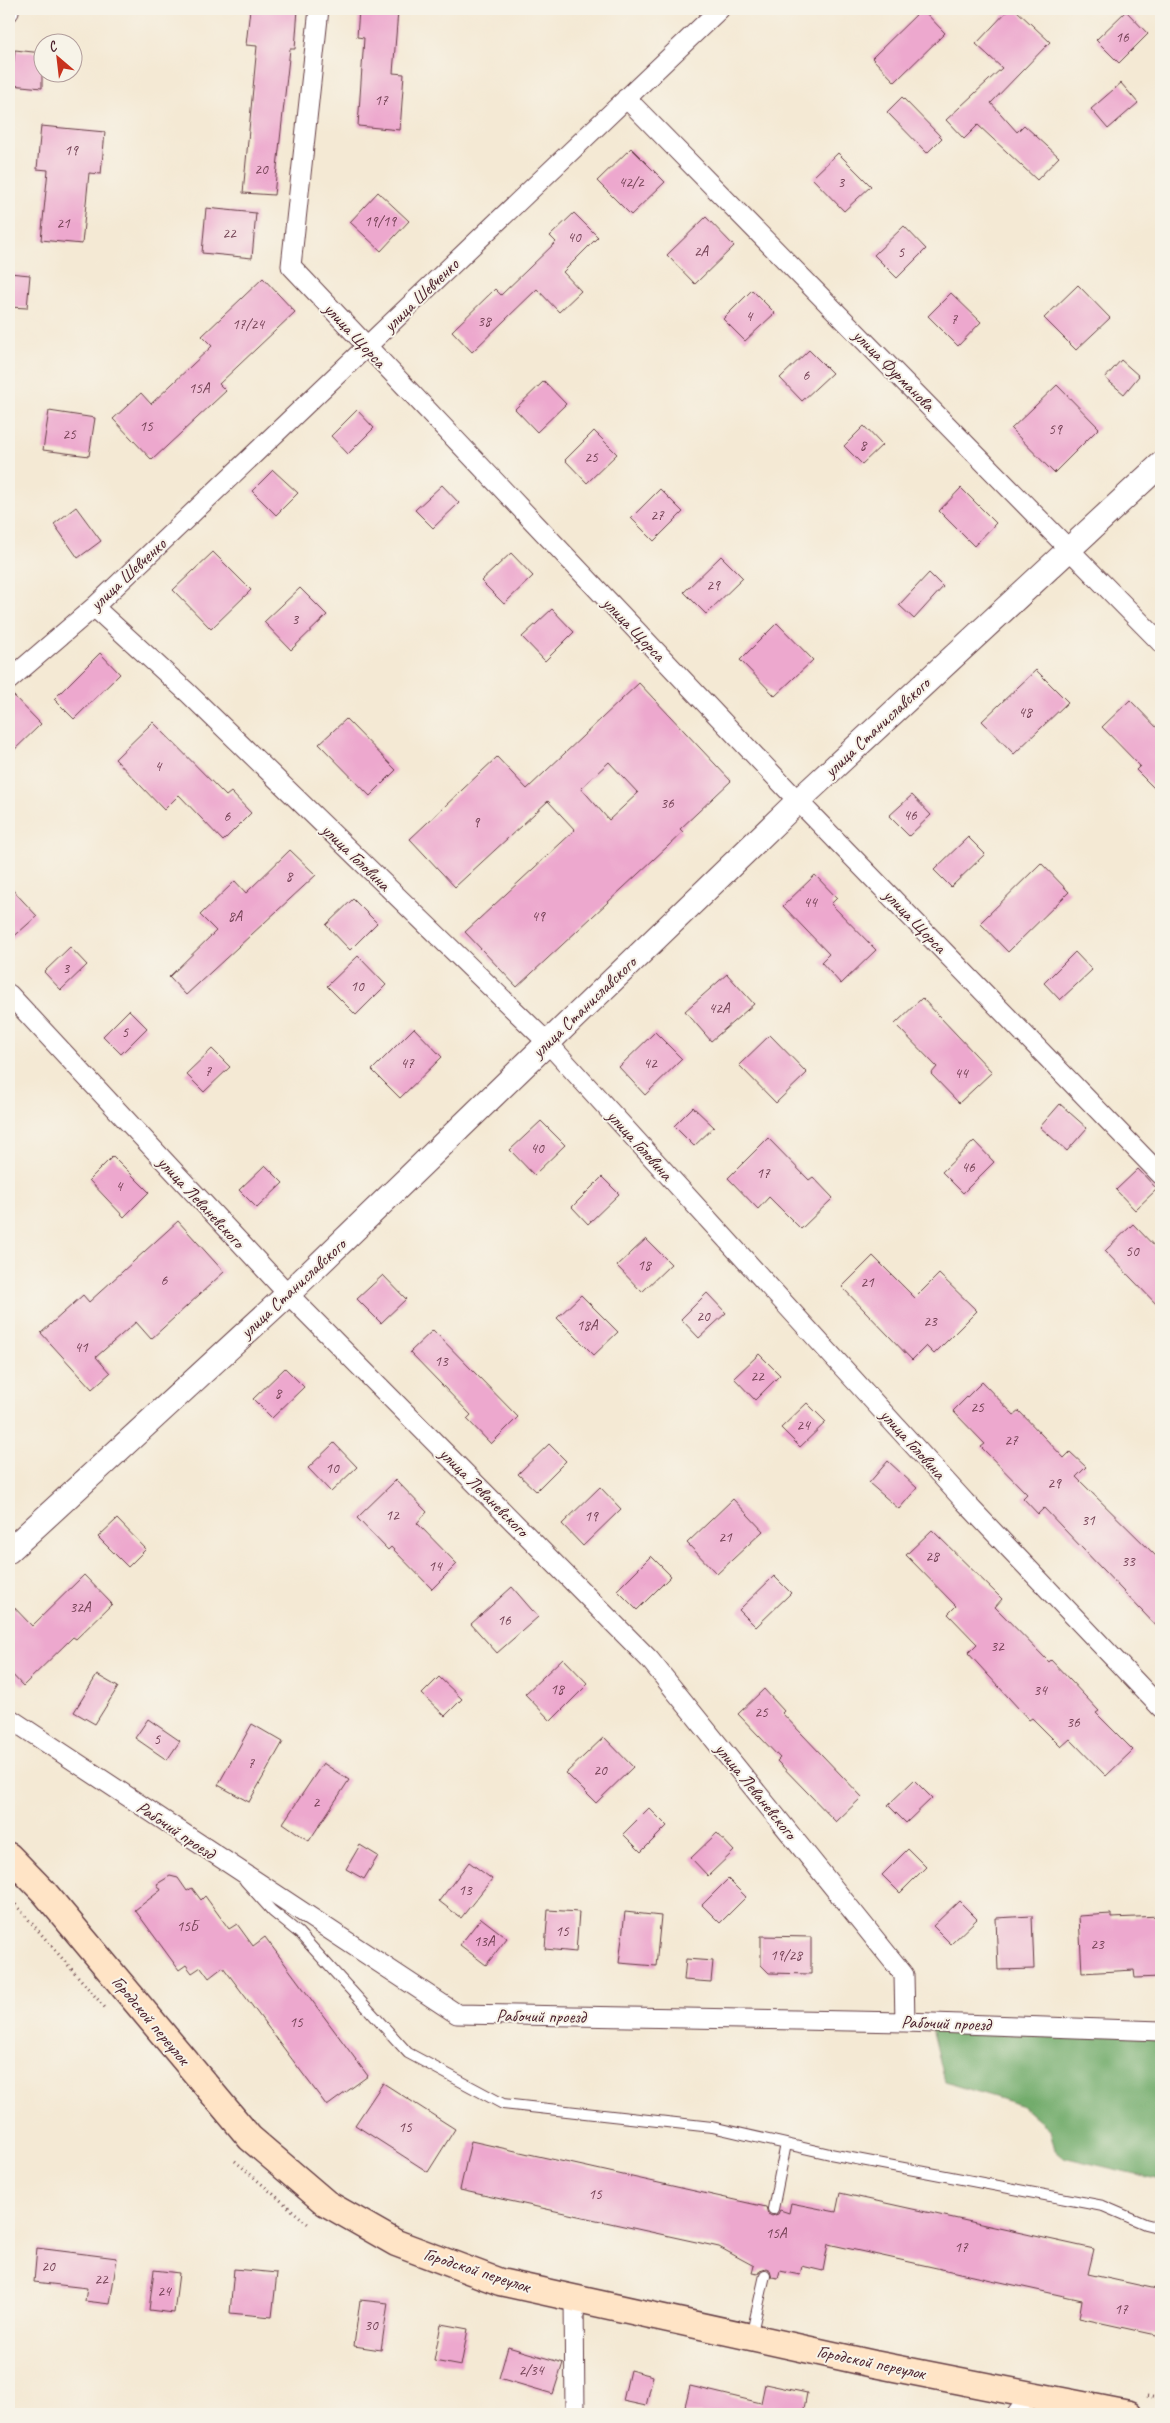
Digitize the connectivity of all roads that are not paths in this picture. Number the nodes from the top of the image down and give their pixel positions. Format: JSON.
{"nodes":[{"id":1,"x":319,"y":9,"type":"edge"},
{"id":2,"x":720,"y":9,"type":"edge"},
{"id":3,"x":626,"y":98,"type":"junction"},
{"id":4,"x":367,"y":348,"type":"junction"},
{"id":5,"x":1161,"y":464,"type":"edge"},
{"id":6,"x":1070,"y":549,"type":"junction"},
{"id":7,"x":94,"y":606,"type":"junction"},
{"id":8,"x":1161,"y":644,"type":"edge"},
{"id":9,"x":9,"y":680,"type":"edge"},
{"id":10,"x":798,"y":801,"type":"junction"},
{"id":11,"x":9,"y":994,"type":"edge"},
{"id":12,"x":547,"y":1042,"type":"junction"},
{"id":13,"x":1161,"y":1175,"type":"edge"},
{"id":14,"x":288,"y":1294,"type":"junction"},
{"id":15,"x":9,"y":1551,"type":"edge"},
{"id":16,"x":1161,"y":1708,"type":"edge"},
{"id":17,"x":9,"y":1718,"type":"edge"},
{"id":18,"x":9,"y":1856,"type":"edge"},
{"id":19,"x":235,"y":1869,"type":"junction"},
{"id":20,"x":905,"y":2022,"type":"junction"},
{"id":21,"x":1161,"y":2031,"type":"edge"},
{"id":22,"x":786,"y":2144,"type":"junction"},
{"id":23,"x":773,"y":2209,"type":"dead end"},
{"id":24,"x":1161,"y":2228,"type":"edge"},
{"id":25,"x":765,"y":2275,"type":"dead end"},
{"id":26,"x":574,"y":2298,"type":"junction"},
{"id":27,"x":751,"y":2336,"type":"junction"},
{"id":28,"x":1024,"y":2404,"type":"edge"},
{"id":29,"x":575,"y":2414,"type":"edge"},
{"id":30,"x":1129,"y":2414,"type":"edge"}],
"edges":[{"from":1,"to":4,"type":"street","name":"улица Щорса"},
{"from":2,"to":3,"type":"street","name":"улица Шевченко"},
{"from":3,"to":4,"type":"street","name":"улица Шевченко"},
{"from":3,"to":6,"type":"street","name":"улица Фурманова"},
{"from":4,"to":7,"type":"street","name":"улица Шевченко"},
{"from":4,"to":10,"type":"street","name":"улица Щорса"},
{"from":5,"to":6,"type":"street","name":"улица Станиславского"},
{"from":6,"to":8,"type":"street","name":"улица Фурманова"},
{"from":6,"to":10,"type":"street","name":"улица Станиславского"},
{"from":7,"to":9,"type":"street","name":"улица Шевченко"},
{"from":7,"to":12,"type":"street","name":"улица Головина"},
{"from":10,"to":12,"type":"street","name":"улица Станиславского"},
{"from":10,"to":13,"type":"street","name":"улица Щорса"},
{"from":11,"to":14,"type":"street","name":"улица Леваневского"},
{"from":12,"to":14,"type":"street","name":"улица Станиславского"},
{"from":12,"to":16,"type":"street","name":"улица Головина"},
{"from":14,"to":15,"type":"street","name":"улица Станиславского"},
{"from":14,"to":20,"type":"street","name":"улица Леваневского"},
{"from":17,"to":19,"type":"street","name":"Рабочий проезд"},
{"from":18,"to":26,"type":"main road","name":"Городской переулок"},
{"from":19,"to":20,"type":"street","name":"Рабочий проезд"},
{"from":19,"to":22,"type":"lane"},
{"from":20,"to":21,"type":"street","name":"Рабочий проезд"},
{"from":22,"to":23,"type":"lane"},
{"from":22,"to":24,"type":"lane"},
{"from":25,"to":27,"type":"lane"},
{"from":26,"to":27,"type":"main road","name":"Городской переулок"},
{"from":26,"to":29,"type":"street"},
{"from":27,"to":28,"type":"main road","name":"Городской переулок"},
{"from":28,"to":30,"type":"main road","name":"Городской переулок"}]}
